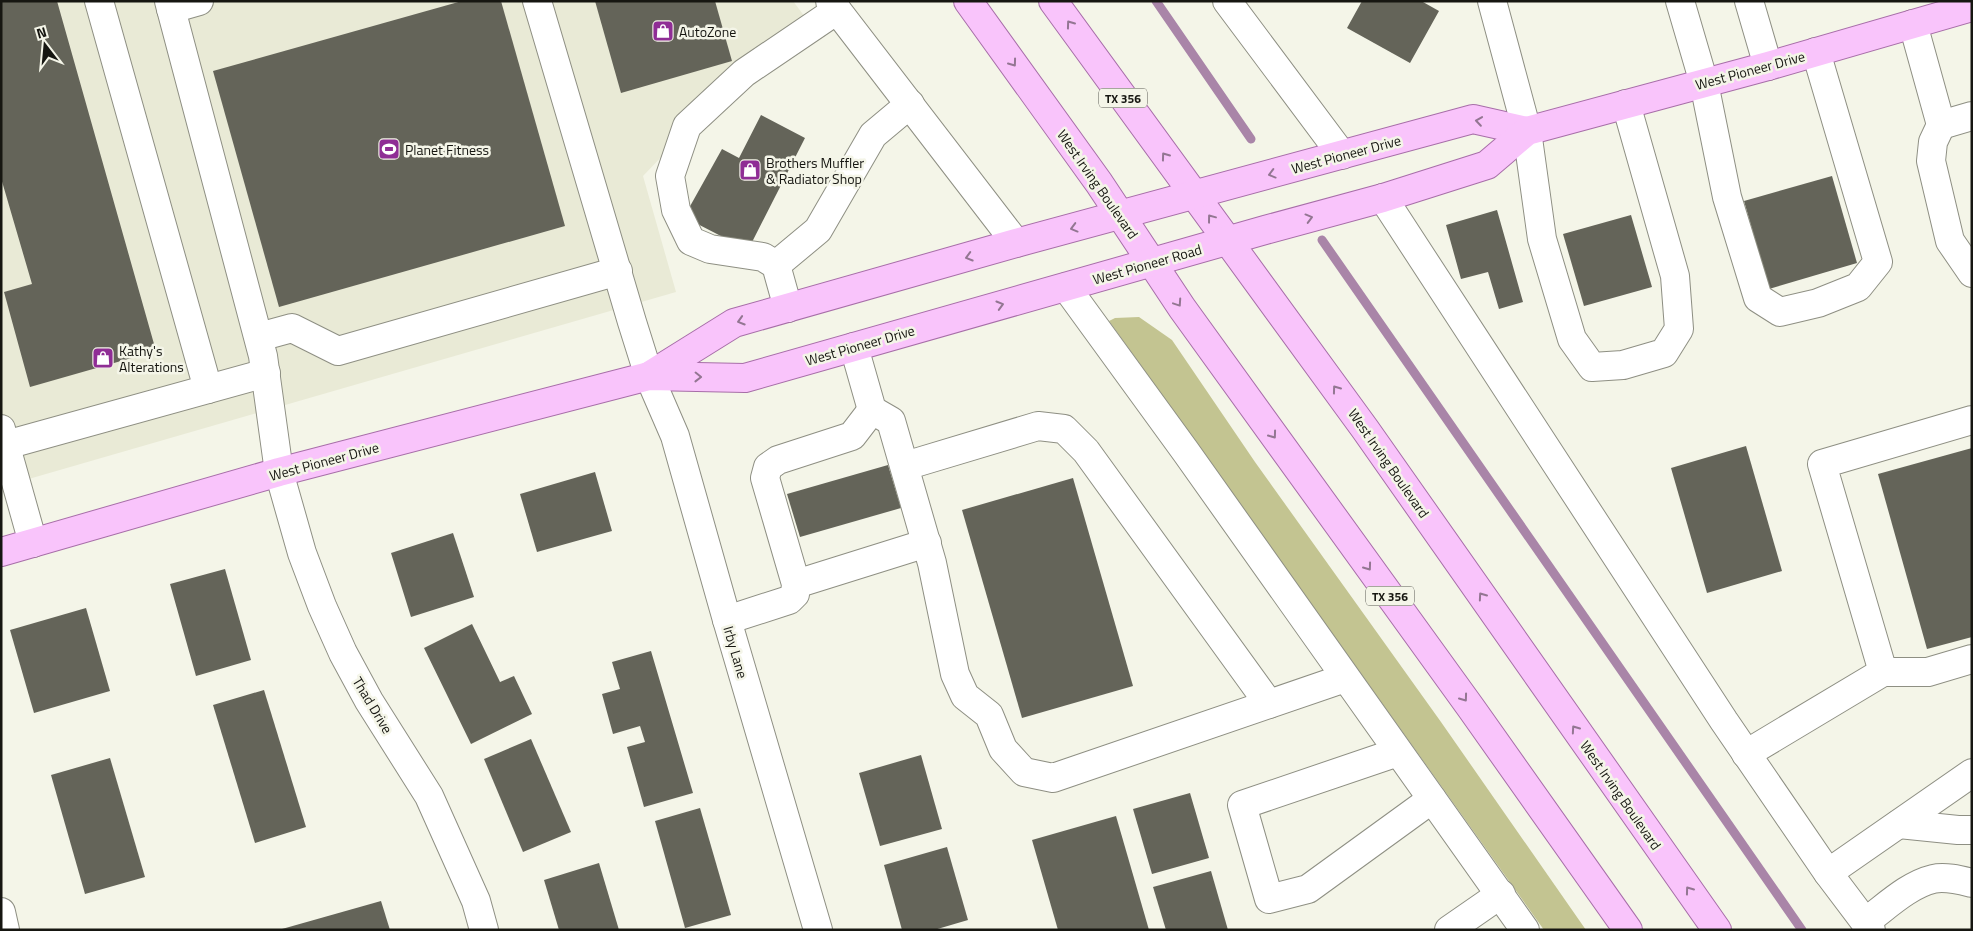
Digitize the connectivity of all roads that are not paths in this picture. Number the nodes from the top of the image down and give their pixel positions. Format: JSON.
{"nodes":[{"id":1,"x":99,"y":1,"type":"edge"},
{"id":2,"x":199,"y":1,"type":"edge"},
{"id":3,"x":537,"y":1,"type":"edge"},
{"id":4,"x":968,"y":1,"type":"edge"},
{"id":5,"x":1053,"y":1,"type":"edge"},
{"id":6,"x":1227,"y":1,"type":"edge"},
{"id":7,"x":1492,"y":1,"type":"edge"},
{"id":8,"x":1680,"y":1,"type":"edge"},
{"id":9,"x":1749,"y":1,"type":"edge"},
{"id":10,"x":170,"y":5,"type":"edge"},
{"id":11,"x":834,"y":6,"type":"edge"},
{"id":12,"x":1972,"y":7,"type":"edge"},
{"id":13,"x":1914,"y":24,"type":"junction"},
{"id":14,"x":1816,"y":52,"type":"junction"},
{"id":15,"x":1768,"y":66,"type":"junction"},
{"id":16,"x":1704,"y":83,"type":"junction"},
{"id":17,"x":910,"y":104,"type":"junction"},
{"id":18,"x":1626,"y":104,"type":"junction"},
{"id":19,"x":1972,"y":116,"type":"edge"},
{"id":20,"x":1941,"y":125,"type":"junction"},
{"id":21,"x":1527,"y":131,"type":"junction"},
{"id":22,"x":1342,"y":155,"type":"junction"},
{"id":23,"x":1194,"y":195,"type":"junction"},
{"id":24,"x":1383,"y":198,"type":"junction"},
{"id":25,"x":1121,"y":215,"type":"junction"},
{"id":26,"x":1228,"y":240,"type":"junction"},
{"id":27,"x":1016,"y":243,"type":"junction"},
{"id":28,"x":1152,"y":262,"type":"junction"},
{"id":29,"x":776,"y":265,"type":"junction"},
{"id":30,"x":618,"y":271,"type":"junction"},
{"id":31,"x":1972,"y":273,"type":"edge"},
{"id":32,"x":1066,"y":287,"type":"junction"},
{"id":33,"x":788,"y":308,"type":"junction"},
{"id":34,"x":258,"y":337,"type":"junction"},
{"id":35,"x":854,"y":347,"type":"junction"},
{"id":36,"x":266,"y":373,"type":"junction"},
{"id":37,"x":649,"y":376,"type":"junction"},
{"id":38,"x":208,"y":389,"type":"junction"},
{"id":39,"x":872,"y":410,"type":"junction"},
{"id":40,"x":1972,"y":420,"type":"edge"},
{"id":41,"x":3,"y":437,"type":"edge"},
{"id":42,"x":905,"y":466,"type":"junction"},
{"id":43,"x":280,"y":472,"type":"junction"},
{"id":44,"x":33,"y":543,"type":"junction"},
{"id":45,"x":927,"y":543,"type":"junction"},
{"id":46,"x":1,"y":552,"type":"edge"},
{"id":47,"x":796,"y":584,"type":"junction"},
{"id":48,"x":727,"y":620,"type":"junction"},
{"id":49,"x":1972,"y":659,"type":"edge"},
{"id":50,"x":1883,"y":672,"type":"junction"},
{"id":51,"x":1345,"y":678,"type":"junction"},
{"id":52,"x":1269,"y":704,"type":"junction"},
{"id":53,"x":1398,"y":752,"type":"junction"},
{"id":54,"x":1746,"y":754,"type":"junction"},
{"id":55,"x":1972,"y":774,"type":"edge"},
{"id":56,"x":1432,"y":799,"type":"junction"},
{"id":57,"x":1899,"y":824,"type":"junction"},
{"id":58,"x":1967,"y":827,"type":"edge"},
{"id":59,"x":1828,"y":873,"type":"junction"},
{"id":60,"x":1972,"y":883,"type":"edge"},
{"id":61,"x":1501,"y":894,"type":"junction"},
{"id":62,"x":1,"y":912,"type":"edge"},
{"id":63,"x":1868,"y":926,"type":"edge"},
{"id":64,"x":5,"y":930,"type":"edge"},
{"id":65,"x":484,"y":930,"type":"edge"},
{"id":66,"x":818,"y":930,"type":"edge"},
{"id":67,"x":1449,"y":930,"type":"edge"},
{"id":68,"x":1525,"y":930,"type":"edge"},
{"id":69,"x":1628,"y":930,"type":"edge"},
{"id":70,"x":1718,"y":930,"type":"edge"}],
"edges":[{"from":1,"to":38,"type":"street"},
{"from":2,"to":10,"type":"street"},
{"from":3,"to":30,"type":"street","name":"Irby Lane"},
{"from":4,"to":25,"type":"main road","name":"West Irving Boulevard","number":"TX 356","one_way":true},
{"from":23,"to":5,"type":"main road","name":"West Irving Boulevard","number":"TX 356","one_way":true},
{"from":6,"to":22,"type":"street"},
{"from":7,"to":21,"type":"street"},
{"from":8,"to":16,"type":"street"},
{"from":9,"to":15,"type":"street"},
{"from":10,"to":34,"type":"street","name":"Thad Drive"},
{"from":11,"to":17,"type":"street"},
{"from":11,"to":29,"type":"street"},
{"from":12,"to":13,"type":"main road","name":"West Pioneer Drive"},
{"from":13,"to":14,"type":"main road","name":"West Pioneer Drive"},
{"from":13,"to":20,"type":"street"},
{"from":14,"to":15,"type":"main road","name":"West Pioneer Drive"},
{"from":14,"to":16,"type":"street"},
{"from":15,"to":16,"type":"main road","name":"West Pioneer Drive"},
{"from":16,"to":18,"type":"main road","name":"West Pioneer Drive"},
{"from":17,"to":27,"type":"street"},
{"from":17,"to":29,"type":"street"},
{"from":18,"to":21,"type":"main road","name":"West Pioneer Drive"},
{"from":18,"to":21,"type":"street"},
{"from":19,"to":20,"type":"street"},
{"from":20,"to":31,"type":"street"},
{"from":21,"to":22,"type":"main road","name":"West Pioneer Drive","one_way":true},
{"from":21,"to":24,"type":"main road","name":"West Pioneer Drive"},
{"from":22,"to":23,"type":"main road","name":"West Pioneer Drive","one_way":true},
{"from":23,"to":25,"type":"main road"},
{"from":26,"to":23,"type":"main road","name":"West Irving Boulevard","number":"TX 356","one_way":true},
{"from":26,"to":24,"type":"main road","name":"West Pioneer Drive","one_way":true},
{"from":24,"to":54,"type":"street"},
{"from":25,"to":27,"type":"main road","one_way":true},
{"from":25,"to":28,"type":"main road","name":"West Irving Boulevard","number":"TX 356"},
{"from":26,"to":28,"type":"main road","name":"West Pioneer Road"},
{"from":70,"to":26,"type":"main road","name":"West Irving Boulevard","number":"TX 356","one_way":true},
{"from":27,"to":33,"type":"main road","name":"West Pioneer Drive","one_way":true},
{"from":28,"to":32,"type":"main road","name":"West Pioneer Road"},
{"from":28,"to":69,"type":"main road","name":"West Irving Boulevard","number":"TX 356","one_way":true},
{"from":29,"to":33,"type":"street"},
{"from":30,"to":34,"type":"street"},
{"from":30,"to":37,"type":"street","name":"Irby Lane"},
{"from":35,"to":32,"type":"main road","name":"West Pioneer Drive","one_way":true},
{"from":32,"to":51,"type":"street"},
{"from":33,"to":37,"type":"main road","name":"West Pioneer Drive","one_way":true},
{"from":34,"to":36,"type":"street","name":"Thad Drive"},
{"from":37,"to":35,"type":"main road","name":"West Pioneer Drive","one_way":true},
{"from":35,"to":39,"type":"street"},
{"from":36,"to":38,"type":"street"},
{"from":36,"to":43,"type":"street","name":"Thad Drive"},
{"from":37,"to":43,"type":"main road","name":"West Pioneer Drive"},
{"from":37,"to":48,"type":"street","name":"Irby Lane"},
{"from":38,"to":41,"type":"street"},
{"from":39,"to":42,"type":"street"},
{"from":39,"to":47,"type":"street"},
{"from":40,"to":50,"type":"street"},
{"from":41,"to":44,"type":"street"},
{"from":42,"to":45,"type":"street"},
{"from":42,"to":52,"type":"street"},
{"from":43,"to":44,"type":"main road","name":"West Pioneer Drive"},
{"from":43,"to":65,"type":"street","name":"Thad Drive"},
{"from":44,"to":46,"type":"main road","name":"West Pioneer Drive"},
{"from":45,"to":47,"type":"street"},
{"from":45,"to":52,"type":"street"},
{"from":47,"to":48,"type":"street"},
{"from":48,"to":66,"type":"street","name":"Irby Lane"},
{"from":49,"to":50,"type":"street"},
{"from":50,"to":54,"type":"street"},
{"from":51,"to":52,"type":"street"},
{"from":51,"to":53,"type":"street"},
{"from":53,"to":56,"type":"street"},
{"from":53,"to":56,"type":"street"},
{"from":54,"to":59,"type":"street"},
{"from":55,"to":57,"type":"street"},
{"from":56,"to":61,"type":"street"},
{"from":57,"to":58,"type":"street"},
{"from":57,"to":59,"type":"street"},
{"from":59,"to":63,"type":"street"},
{"from":60,"to":63,"type":"street"},
{"from":61,"to":67,"type":"street"},
{"from":61,"to":68,"type":"street"},
{"from":62,"to":64,"type":"street"}]}
